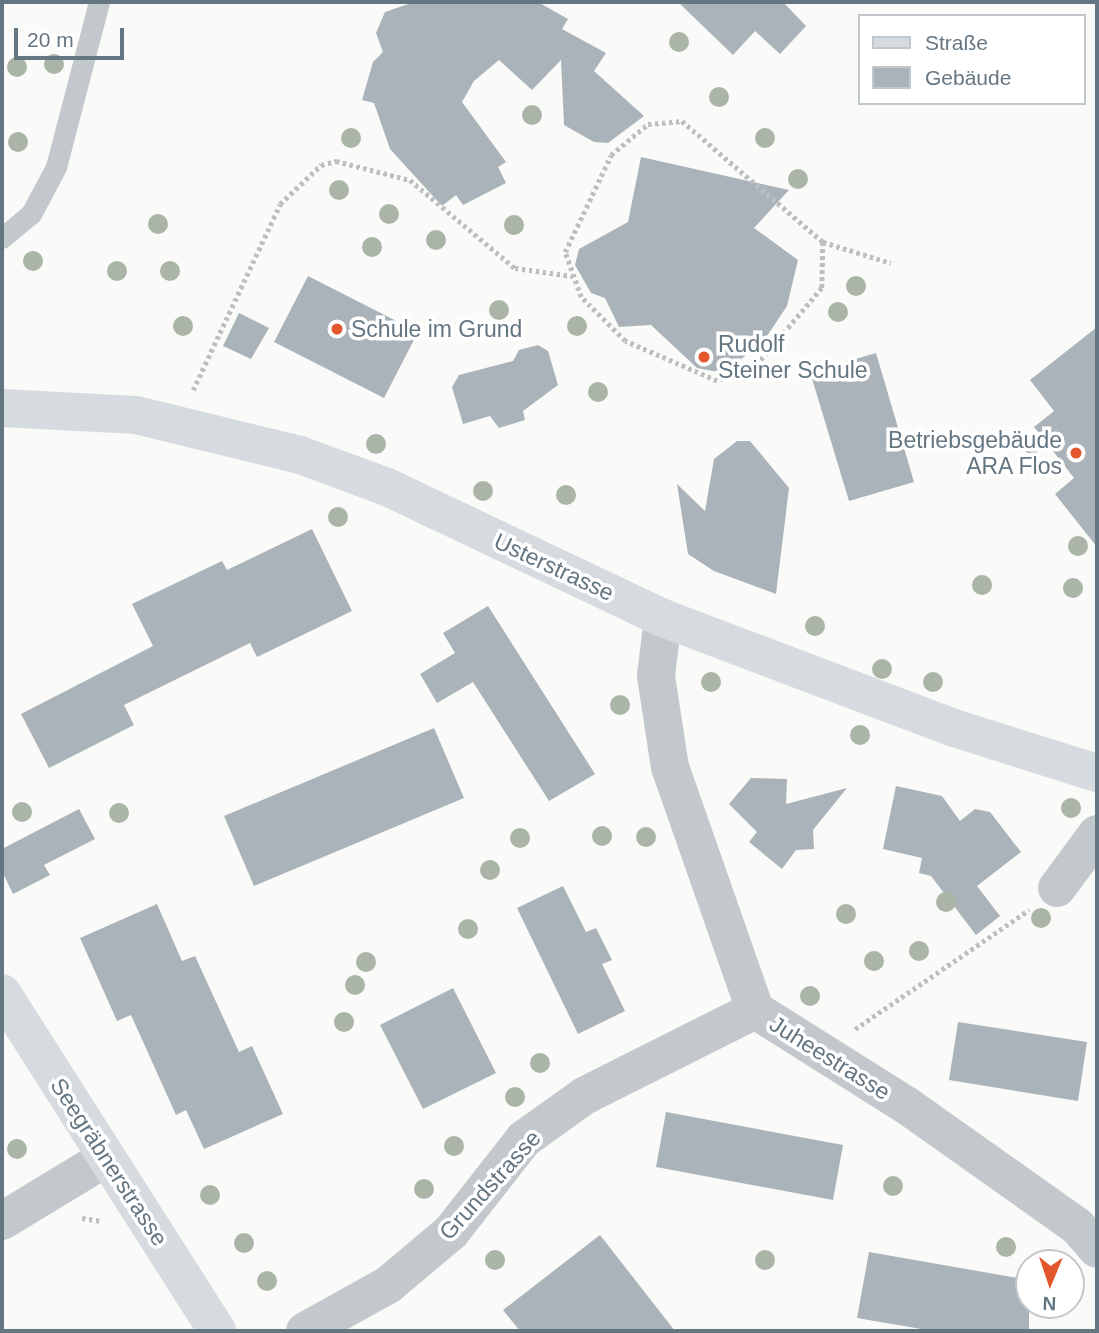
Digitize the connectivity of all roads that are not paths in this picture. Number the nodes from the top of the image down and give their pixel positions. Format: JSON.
{"nodes":[{"id":1,"x":99,"y":2,"type":"edge"},
{"id":2,"x":2,"y":238,"type":"edge"},
{"id":3,"x":2,"y":408,"type":"edge"},
{"id":4,"x":663,"y":618,"type":"junction"},
{"id":5,"x":1097,"y":773,"type":"edge"},
{"id":6,"x":1097,"y":834,"type":"edge"},
{"id":7,"x":1057,"y":888,"type":"road end"},
{"id":8,"x":2,"y":993,"type":"edge"},
{"id":9,"x":755,"y":1010,"type":"junction"},
{"id":10,"x":106,"y":1158,"type":"junction"},
{"id":11,"x":2,"y":1221,"type":"edge"},
{"id":12,"x":1097,"y":1249,"type":"edge"},
{"id":13,"x":217,"y":1331,"type":"edge"},
{"id":14,"x":305,"y":1331,"type":"edge"}],
"edges":[{"from":1,"to":2,"type":"lane"},
{"from":3,"to":4,"type":"main road","name":"Usterstrasse"},
{"from":4,"to":5,"type":"main road","name":"Usterstrasse"},
{"from":4,"to":9,"type":"street","name":"Juheestrasse"},
{"from":6,"to":7,"type":"street"},
{"from":8,"to":10,"type":"main road","name":"Seegräbnerstrasse"},
{"from":9,"to":12,"type":"street","name":"Juheestrasse"},
{"from":9,"to":14,"type":"street","name":"Grundstrasse"},
{"from":10,"to":11,"type":"street"},
{"from":10,"to":13,"type":"main road","name":"Seegräbnerstrasse"}]}
